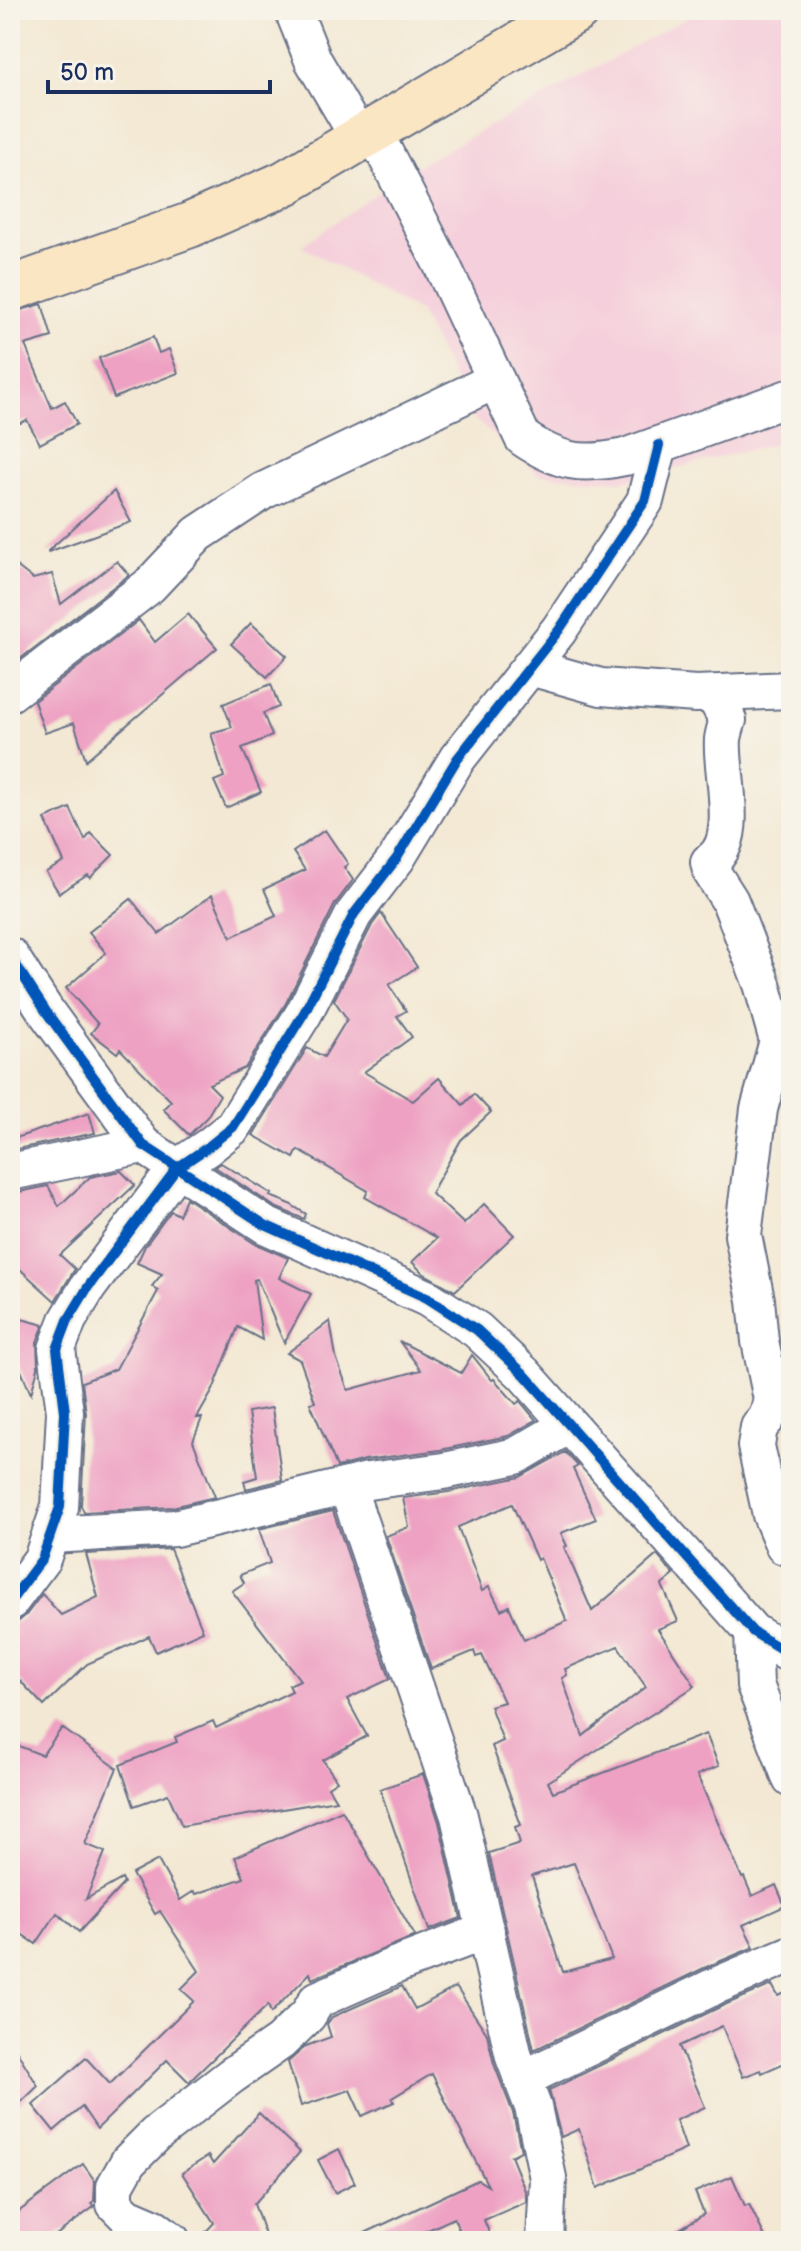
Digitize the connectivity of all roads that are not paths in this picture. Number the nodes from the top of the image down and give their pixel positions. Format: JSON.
{"nodes":[{"id":1,"x":293,"y":10,"type":"edge"},
{"id":2,"x":577,"y":10,"type":"edge"},
{"id":3,"x":366,"y":134,"type":"junction"},
{"id":4,"x":10,"y":289,"type":"edge"},
{"id":5,"x":496,"y":380,"type":"junction"},
{"id":6,"x":791,"y":397,"type":"edge"},
{"id":7,"x":659,"y":445,"type":"junction"},
{"id":8,"x":530,"y":667,"type":"junction"},
{"id":9,"x":791,"y":690,"type":"edge"},
{"id":10,"x":10,"y":693,"type":"edge"},
{"id":11,"x":713,"y":694,"type":"junction"},
{"id":12,"x":10,"y":956,"type":"edge"},
{"id":13,"x":143,"y":1145,"type":"junction"},
{"id":14,"x":177,"y":1168,"type":"junction"},
{"id":15,"x":10,"y":1172,"type":"edge"},
{"id":16,"x":569,"y":1425,"type":"junction"},
{"id":17,"x":347,"y":1486,"type":"junction"},
{"id":18,"x":51,"y":1535,"type":"junction"},
{"id":19,"x":791,"y":1545,"type":"edge"},
{"id":20,"x":10,"y":1602,"type":"edge"},
{"id":21,"x":753,"y":1632,"type":"junction"},
{"id":22,"x":791,"y":1655,"type":"edge"},
{"id":23,"x":791,"y":1779,"type":"edge"},
{"id":24,"x":486,"y":1931,"type":"junction"},
{"id":25,"x":791,"y":1954,"type":"edge"},
{"id":26,"x":523,"y":2079,"type":"junction"},
{"id":27,"x":172,"y":2241,"type":"edge"},
{"id":28,"x":545,"y":2241,"type":"edge"}],
"edges":[{"from":1,"to":3,"type":"street"},
{"from":2,"to":3,"type":"street"},
{"from":3,"to":4,"type":"street"},
{"from":3,"to":5,"type":"street"},
{"from":5,"to":7,"type":"street"},
{"from":5,"to":10,"type":"street"},
{"from":6,"to":7,"type":"street"},
{"from":7,"to":8,"type":"street"},
{"from":8,"to":11,"type":"street"},
{"from":8,"to":14,"type":"street"},
{"from":9,"to":11,"type":"street"},
{"from":11,"to":19,"type":"street"},
{"from":12,"to":13,"type":"street"},
{"from":13,"to":14,"type":"street"},
{"from":13,"to":15,"type":"street"},
{"from":14,"to":16,"type":"street"},
{"from":14,"to":18,"type":"street"},
{"from":16,"to":17,"type":"street"},
{"from":16,"to":21,"type":"street"},
{"from":17,"to":18,"type":"street"},
{"from":17,"to":24,"type":"street"},
{"from":18,"to":20,"type":"street"},
{"from":21,"to":22,"type":"street"},
{"from":21,"to":23,"type":"street"},
{"from":24,"to":26,"type":"street"},
{"from":24,"to":27,"type":"street"},
{"from":25,"to":26,"type":"street"},
{"from":26,"to":28,"type":"street"}]}
